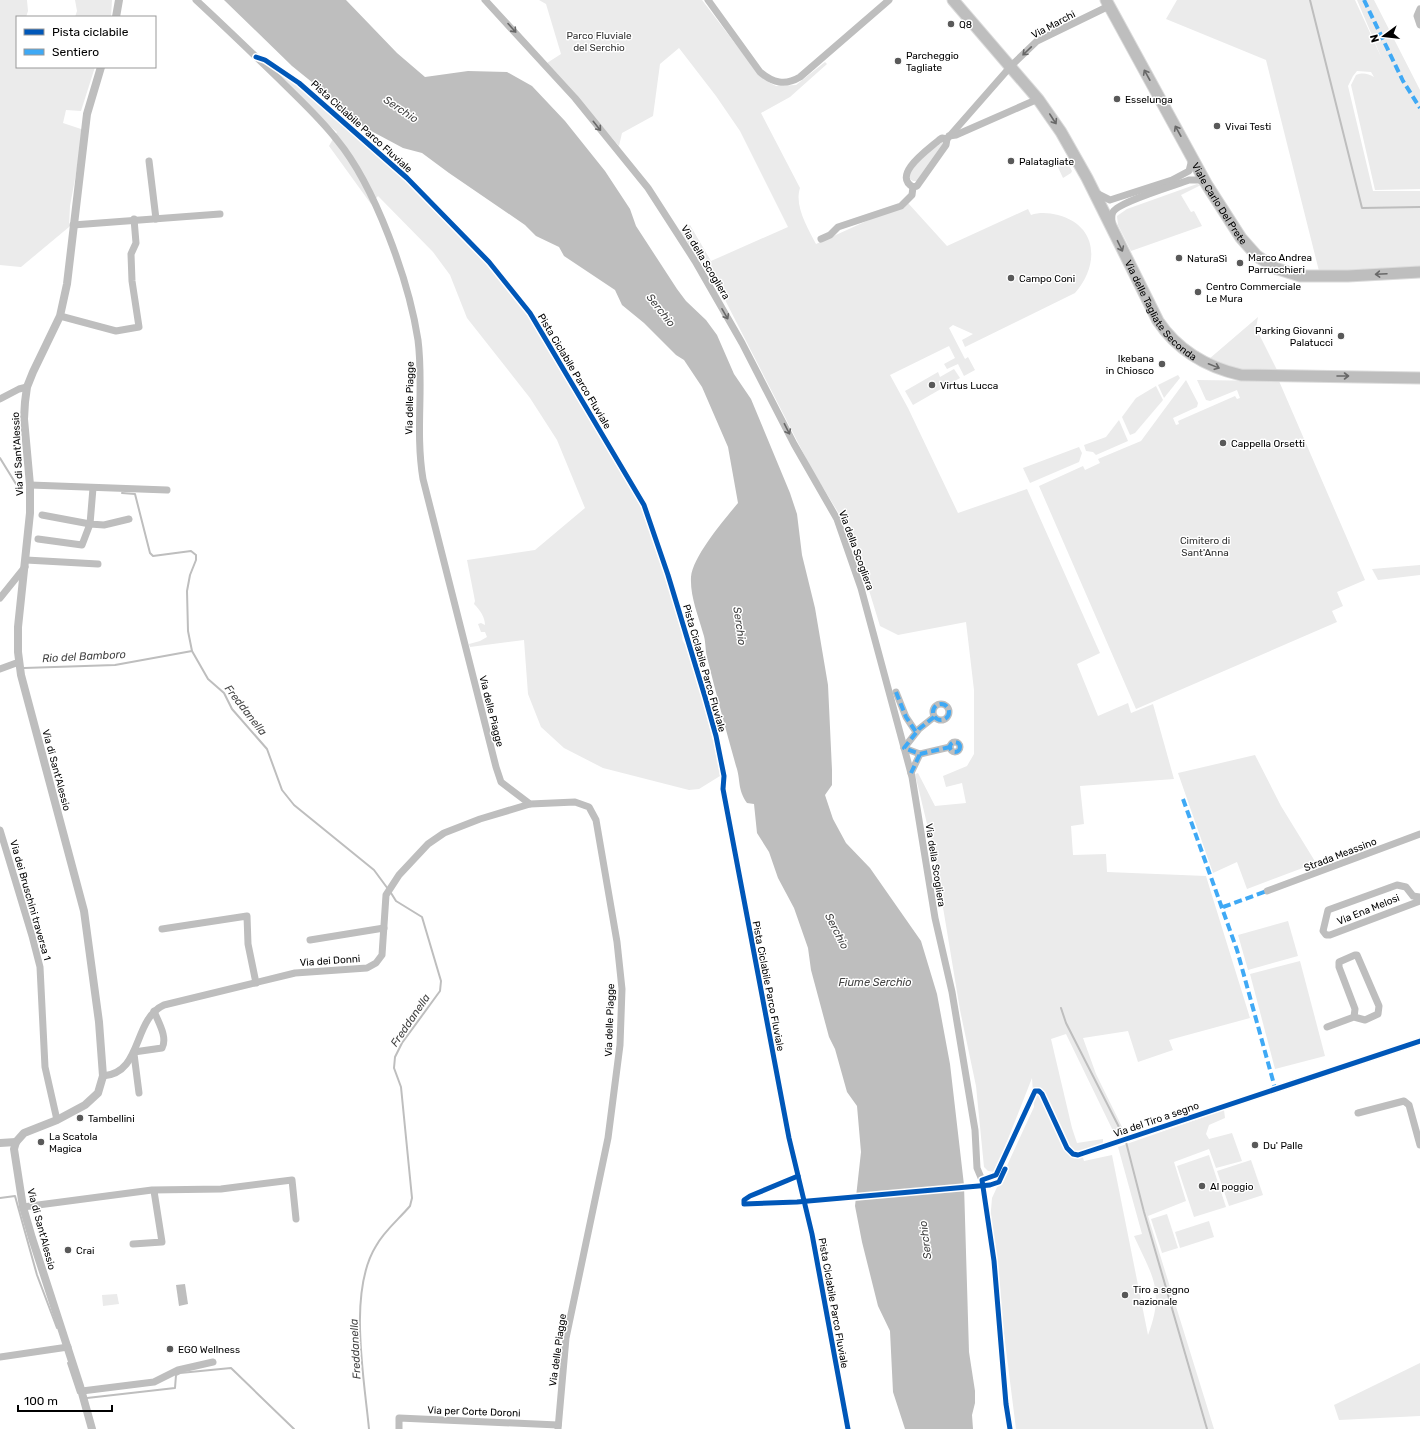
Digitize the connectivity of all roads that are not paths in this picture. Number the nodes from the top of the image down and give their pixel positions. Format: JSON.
{"nodes":[{"id":1,"x":119,"y":0,"type":"edge"},
{"id":2,"x":196,"y":0,"type":"edge"},
{"id":3,"x":485,"y":0,"type":"edge"},
{"id":4,"x":708,"y":0,"type":"edge"},
{"id":5,"x":889,"y":0,"type":"edge"},
{"id":6,"x":954,"y":0,"type":"edge"},
{"id":7,"x":1108,"y":3,"type":"edge"},
{"id":8,"x":1420,"y":9,"type":"edge"},
{"id":9,"x":116,"y":16,"type":"edge"},
{"id":10,"x":1420,"y":25,"type":"edge"},
{"id":11,"x":1011,"y":66,"type":"junction"},
{"id":12,"x":101,"y":68,"type":"edge"},
{"id":13,"x":1038,"y":99,"type":"junction"},
{"id":14,"x":948,"y":137,"type":"junction"},
{"id":15,"x":1190,"y":153,"type":"junction"},
{"id":16,"x":149,"y":161,"type":"dead end"},
{"id":17,"x":1208,"y":185,"type":"junction"},
{"id":18,"x":914,"y":187,"type":"junction"},
{"id":19,"x":1094,"y":192,"type":"junction"},
{"id":20,"x":220,"y":214,"type":"dead end"},
{"id":21,"x":156,"y":219,"type":"junction"},
{"id":22,"x":134,"y":220,"type":"junction"},
{"id":23,"x":73,"y":225,"type":"junction"},
{"id":24,"x":1113,"y":230,"type":"junction"},
{"id":25,"x":821,"y":239,"type":"dead end"},
{"id":26,"x":1420,"y":272,"type":"edge"},
{"id":27,"x":60,"y":316,"type":"junction"},
{"id":28,"x":1420,"y":378,"type":"edge"},
{"id":29,"x":27,"y":387,"type":"junction"},
{"id":30,"x":0,"y":399,"type":"edge"},
{"id":31,"x":30,"y":485,"type":"junction"},
{"id":32,"x":93,"y":488,"type":"junction"},
{"id":33,"x":167,"y":490,"type":"dead end"},
{"id":34,"x":42,"y":515,"type":"dead end"},
{"id":35,"x":129,"y":519,"type":"dead end"},
{"id":36,"x":90,"y":524,"type":"junction"},
{"id":37,"x":38,"y":539,"type":"dead end"},
{"id":38,"x":26,"y":564,"type":"junction"},
{"id":39,"x":98,"y":564,"type":"dead end"},
{"id":40,"x":0,"y":598,"type":"edge"},
{"id":41,"x":19,"y":662,"type":"junction"},
{"id":42,"x":0,"y":669,"type":"edge"},
{"id":43,"x":896,"y":692,"type":"dead end"},
{"id":44,"x":934,"y":717,"type":"dead end"},
{"id":45,"x":916,"y":732,"type":"junction"},
{"id":46,"x":910,"y":740,"type":"junction"},
{"id":47,"x":950,"y":747,"type":"dead end"},
{"id":48,"x":904,"y":748,"type":"junction"},
{"id":49,"x":916,"y":752,"type":"junction"},
{"id":50,"x":911,"y":773,"type":"junction"},
{"id":51,"x":530,"y":804,"type":"junction"},
{"id":52,"x":0,"y":830,"type":"edge"},
{"id":53,"x":1420,"y":834,"type":"edge"},
{"id":54,"x":1266,"y":891,"type":"dead end"},
{"id":55,"x":1420,"y":897,"type":"edge"},
{"id":56,"x":1420,"y":901,"type":"edge"},
{"id":57,"x":384,"y":928,"type":"junction"},
{"id":58,"x":162,"y":929,"type":"dead end"},
{"id":59,"x":310,"y":940,"type":"dead end"},
{"id":60,"x":256,"y":983,"type":"junction"},
{"id":61,"x":154,"y":1011,"type":"junction"},
{"id":62,"x":1354,"y":1017,"type":"junction"},
{"id":63,"x":1327,"y":1027,"type":"dead end"},
{"id":64,"x":1420,"y":1041,"type":"edge"},
{"id":65,"x":134,"y":1053,"type":"junction"},
{"id":66,"x":104,"y":1076,"type":"junction"},
{"id":67,"x":139,"y":1093,"type":"dead end"},
{"id":68,"x":1358,"y":1113,"type":"dead end"},
{"id":69,"x":58,"y":1120,"type":"junction"},
{"id":70,"x":16,"y":1142,"type":"junction"},
{"id":71,"x":1419,"y":1142,"type":"edge"},
{"id":72,"x":0,"y":1143,"type":"edge"},
{"id":73,"x":982,"y":1180,"type":"joint"},
{"id":74,"x":154,"y":1190,"type":"junction"},
{"id":75,"x":23,"y":1207,"type":"junction"},
{"id":76,"x":296,"y":1219,"type":"dead end"},
{"id":77,"x":133,"y":1244,"type":"dead end"},
{"id":78,"x":65,"y":1348,"type":"junction"},
{"id":79,"x":0,"y":1357,"type":"edge"},
{"id":80,"x":213,"y":1362,"type":"dead end"},
{"id":81,"x":82,"y":1390,"type":"junction"},
{"id":82,"x":558,"y":1427,"type":"edge"},
{"id":83,"x":92,"y":1429,"type":"edge"},
{"id":84,"x":398,"y":1429,"type":"edge"}],
"edges":[{"from":1,"to":9,"type":"street"},
{"from":2,"to":51,"type":"street","name":"Via delle Piagge"},
{"from":3,"to":48,"type":"street","name":"Via della Scogliera","one_way":true},
{"from":4,"to":5,"type":"street"},
{"from":6,"to":11,"type":"main road","name":"Via delle Tagliate Seconda"},
{"from":7,"to":11,"type":"street","name":"Via Marchi","one_way":true},
{"from":15,"to":7,"type":"main road","name":"Viale Carlo Del Prete","one_way":true},
{"from":8,"to":10,"type":"street"},
{"from":11,"to":13,"type":"main road","name":"Via delle Tagliate Seconda"},
{"from":11,"to":14,"type":"street","name":"Via Marchi"},
{"from":12,"to":23,"type":"street","name":"Via di Sant'Alessio"},
{"from":13,"to":14,"type":"street"},
{"from":13,"to":19,"type":"main road","name":"Via delle Tagliate Seconda","one_way":true},
{"from":14,"to":18,"type":"street"},
{"from":14,"to":18,"type":"street"},
{"from":15,"to":17,"type":"main road","name":"Viale Carlo Del Prete"},
{"from":15,"to":19,"type":"street"},
{"from":16,"to":21,"type":"street"},
{"from":17,"to":24,"type":"street"},
{"from":26,"to":17,"type":"main road","name":"Viale Carlo Del Prete","one_way":true},
{"from":18,"to":25,"type":"street"},
{"from":19,"to":24,"type":"main road","name":"Via delle Tagliate Seconda"},
{"from":20,"to":21,"type":"street"},
{"from":21,"to":22,"type":"street"},
{"from":22,"to":23,"type":"street"},
{"from":22,"to":27,"type":"street"},
{"from":23,"to":27,"type":"street","name":"Via di Sant'Alessio"},
{"from":24,"to":28,"type":"main road","name":"Via delle Tagliate Seconda","one_way":true},
{"from":27,"to":29,"type":"street","name":"Via di Sant'Alessio"},
{"from":29,"to":30,"type":"street"},
{"from":29,"to":31,"type":"street","name":"Via di Sant'Alessio"},
{"from":31,"to":32,"type":"street"},
{"from":31,"to":38,"type":"street","name":"Via di Sant'Alessio"},
{"from":32,"to":33,"type":"street"},
{"from":32,"to":36,"type":"street"},
{"from":34,"to":36,"type":"street"},
{"from":35,"to":36,"type":"street"},
{"from":36,"to":37,"type":"street"},
{"from":38,"to":39,"type":"street"},
{"from":38,"to":40,"type":"street"},
{"from":38,"to":41,"type":"street","name":"Via di Sant'Alessio"},
{"from":41,"to":42,"type":"street"},
{"from":41,"to":66,"type":"street","name":"Via di Sant'Alessio"},
{"from":43,"to":45,"type":"street"},
{"from":44,"to":45,"type":"street"},
{"from":45,"to":46,"type":"street"},
{"from":46,"to":48,"type":"street"},
{"from":46,"to":49,"type":"street"},
{"from":47,"to":49,"type":"street"},
{"from":48,"to":49,"type":"street"},
{"from":48,"to":50,"type":"street","name":"Via della Scogliera"},
{"from":49,"to":50,"type":"street"},
{"from":50,"to":73,"type":"street","name":"Via della Scogliera"},
{"from":51,"to":57,"type":"street","name":"Via dei Donni"},
{"from":51,"to":82,"type":"street","name":"Via delle Piagge"},
{"from":52,"to":69,"type":"street","name":"Via dei Bruschini traversa 1"},
{"from":53,"to":54,"type":"street","name":"Strada Meassino"},
{"from":55,"to":56,"type":"street","name":"Via Ena Melosi"},
{"from":57,"to":59,"type":"street"},
{"from":57,"to":60,"type":"street","name":"Via dei Donni"},
{"from":58,"to":60,"type":"street"},
{"from":60,"to":61,"type":"street","name":"Via dei Donni"},
{"from":61,"to":65,"type":"street"},
{"from":61,"to":65,"type":"street"},
{"from":62,"to":62,"type":"street"},
{"from":62,"to":63,"type":"street"},
{"from":64,"to":73,"type":"street","name":"Via del Tiro a segno"},
{"from":65,"to":66,"type":"street"},
{"from":65,"to":67,"type":"street"},
{"from":66,"to":69,"type":"street","name":"Via di Sant'Alessio"},
{"from":68,"to":71,"type":"street"},
{"from":69,"to":70,"type":"street","name":"Via di Sant'Alessio"},
{"from":70,"to":72,"type":"street"},
{"from":70,"to":75,"type":"street","name":"Via di Sant'Alessio"},
{"from":74,"to":75,"type":"street"},
{"from":74,"to":76,"type":"street"},
{"from":74,"to":77,"type":"street"},
{"from":75,"to":78,"type":"street","name":"Via di Sant'Alessio"},
{"from":78,"to":79,"type":"street"},
{"from":78,"to":81,"type":"street","name":"Via di Sant'Alessio"},
{"from":80,"to":81,"type":"street"},
{"from":81,"to":83,"type":"street","name":"Via di Sant'Alessio"},
{"from":82,"to":84,"type":"street","name":"Via per Corte Doroni"}]}
